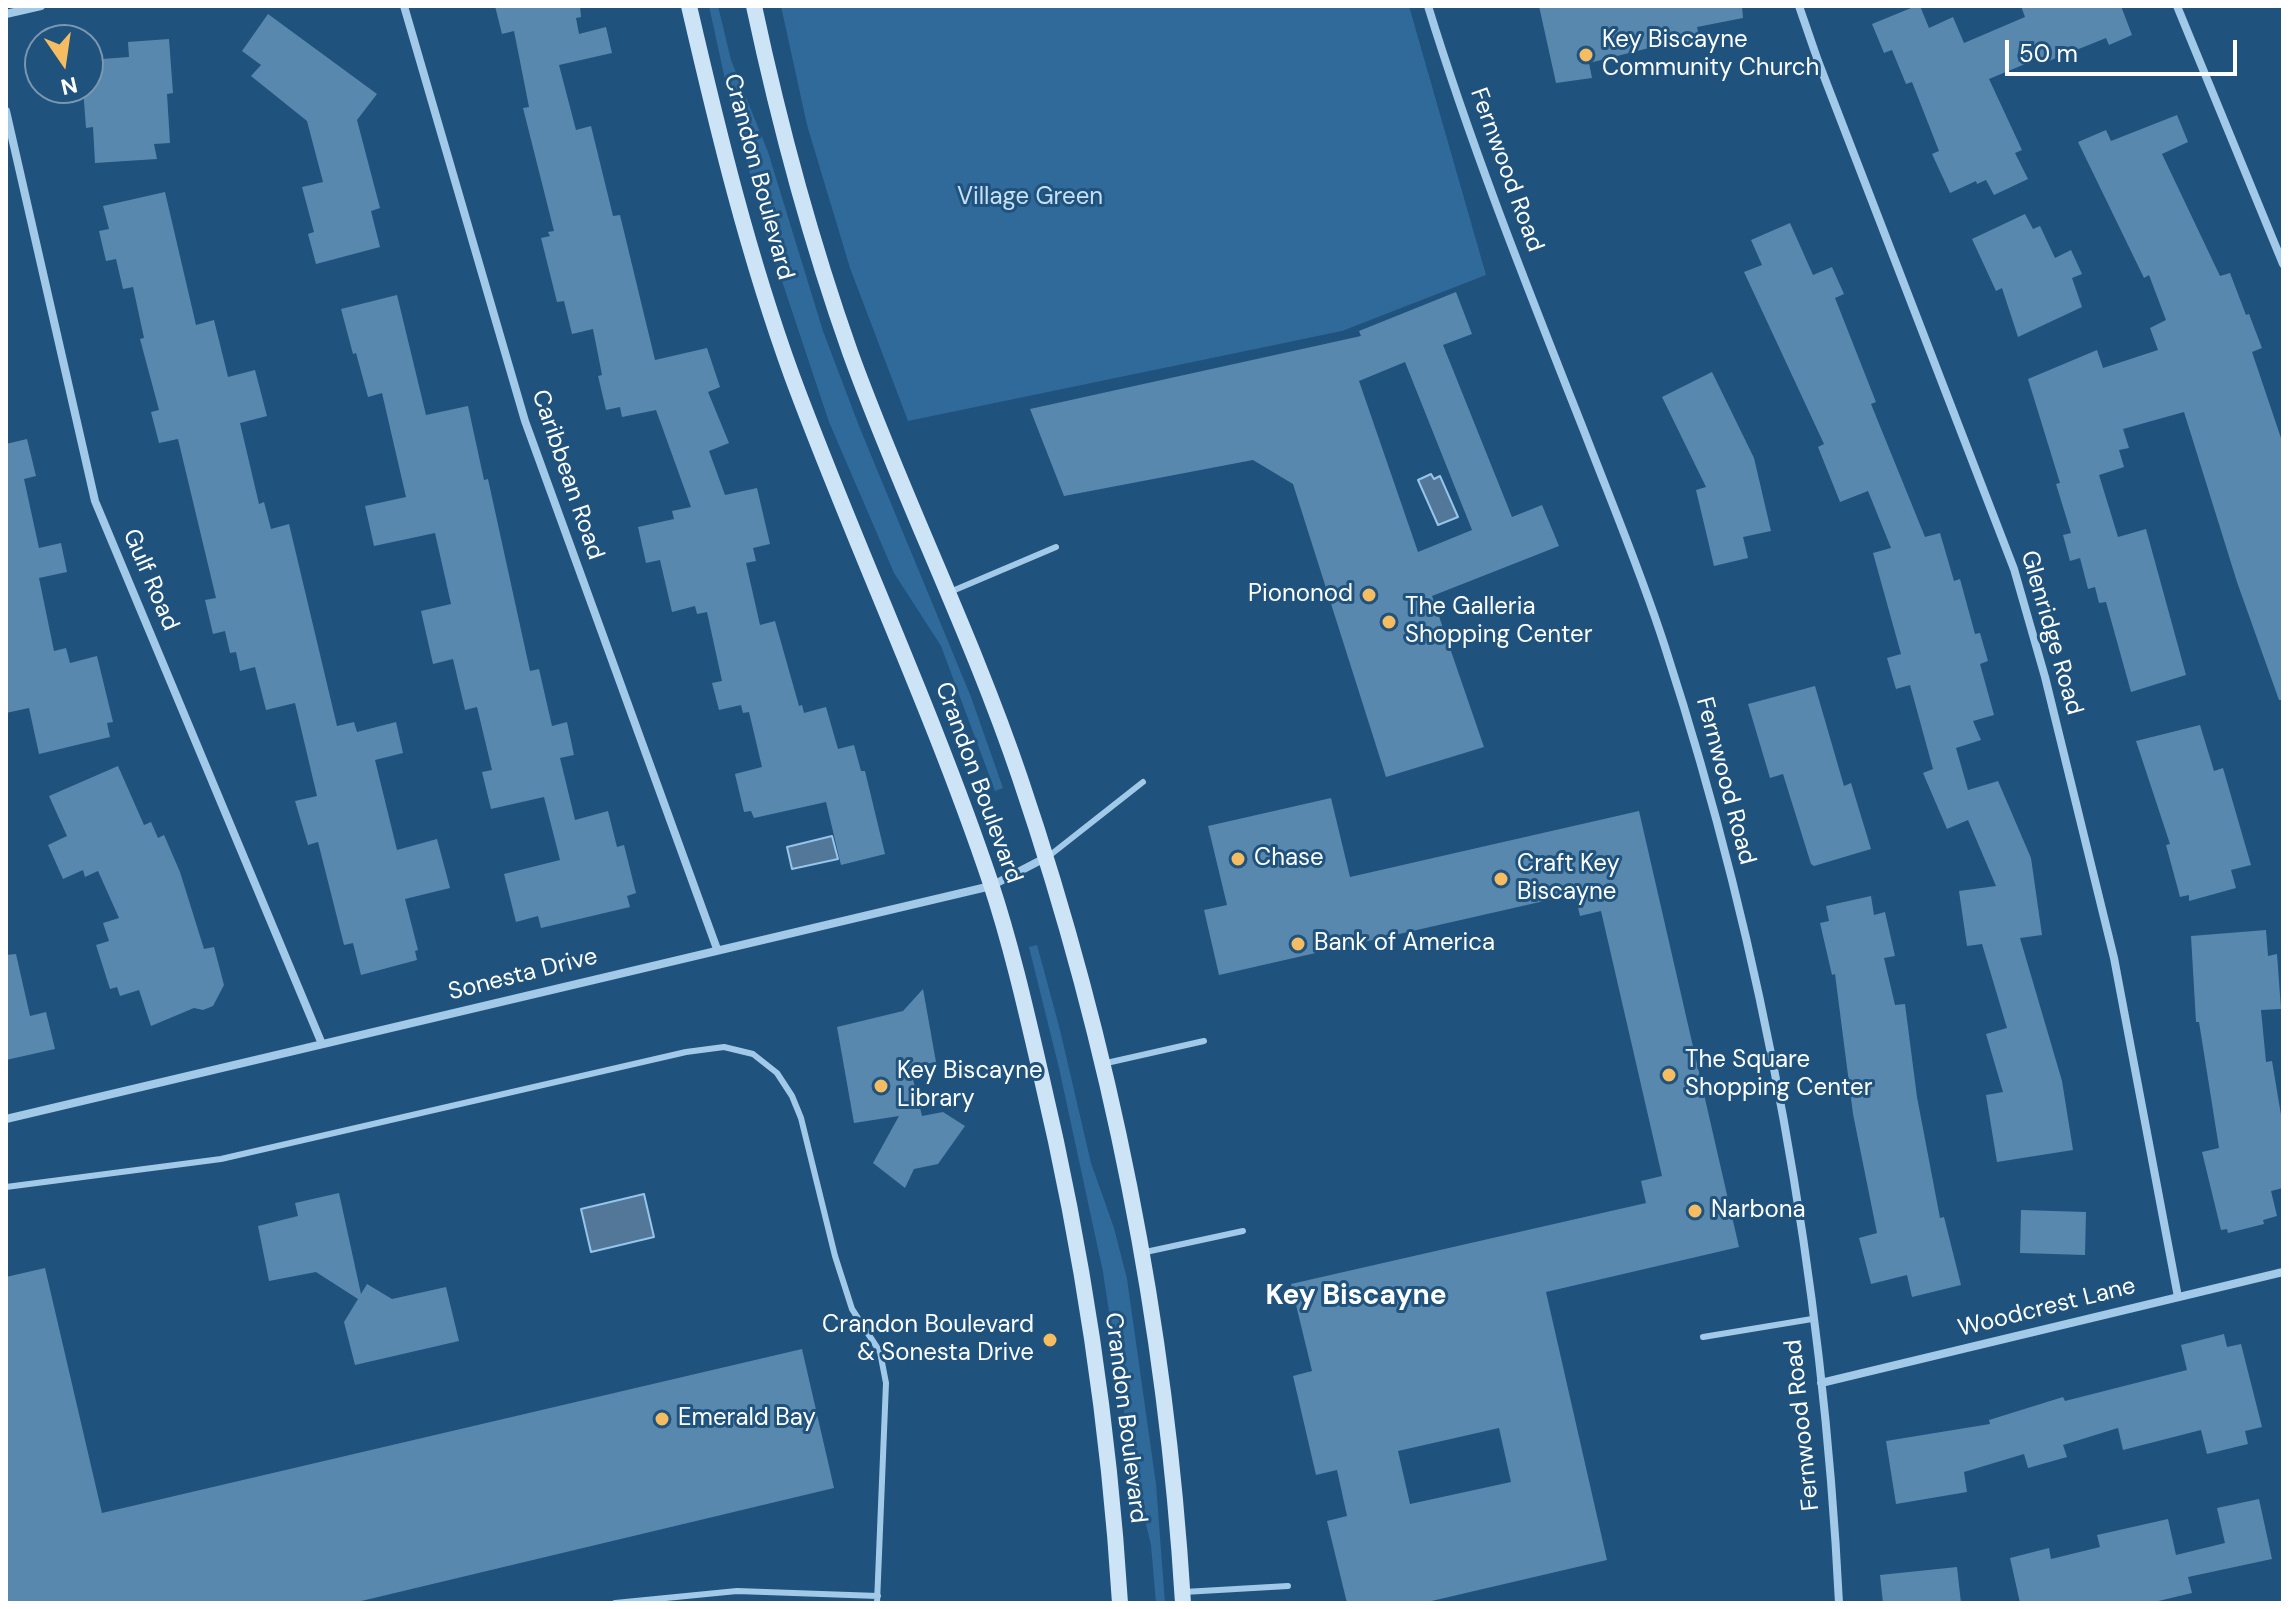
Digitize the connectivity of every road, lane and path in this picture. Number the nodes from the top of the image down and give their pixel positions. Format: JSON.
{"nodes":[{"id":1,"x":41,"y":6,"type":"edge"},
{"id":2,"x":404,"y":6,"type":"edge"},
{"id":3,"x":689,"y":6,"type":"edge"},
{"id":4,"x":754,"y":6,"type":"edge"},
{"id":5,"x":1428,"y":6,"type":"edge"},
{"id":6,"x":1799,"y":6,"type":"edge"},
{"id":7,"x":2177,"y":6,"type":"edge"},
{"id":8,"x":6,"y":14,"type":"edge"},
{"id":9,"x":6,"y":111,"type":"edge"},
{"id":10,"x":2283,"y":264,"type":"edge"},
{"id":11,"x":1056,"y":547,"type":"dead end"},
{"id":12,"x":950,"y":592,"type":"junction"},
{"id":13,"x":1143,"y":782,"type":"dead end"},
{"id":14,"x":1046,"y":858,"type":"junction"},
{"id":15,"x":991,"y":886,"type":"junction"},
{"id":16,"x":717,"y":949,"type":"junction"},
{"id":17,"x":1204,"y":1041,"type":"dead end"},
{"id":18,"x":322,"y":1044,"type":"junction"},
{"id":19,"x":1102,"y":1064,"type":"junction"},
{"id":20,"x":6,"y":1119,"type":"edge"},
{"id":21,"x":6,"y":1187,"type":"edge"},
{"id":22,"x":1243,"y":1231,"type":"dead end"},
{"id":23,"x":1141,"y":1253,"type":"junction"},
{"id":24,"x":2283,"y":1272,"type":"edge"},
{"id":25,"x":2178,"y":1297,"type":"junction"},
{"id":26,"x":1812,"y":1319,"type":"junction"},
{"id":27,"x":1703,"y":1337,"type":"dead end"},
{"id":28,"x":1821,"y":1383,"type":"junction"},
{"id":29,"x":1288,"y":1586,"type":"dead end"},
{"id":30,"x":1182,"y":1597,"type":"edge"},
{"id":31,"x":878,"y":1600,"type":"edge"},
{"id":32,"x":615,"y":1603,"type":"edge"},
{"id":33,"x":1120,"y":1603,"type":"edge"},
{"id":34,"x":1839,"y":1603,"type":"edge"}],
"edges":[{"from":1,"to":8,"type":"street"},
{"from":2,"to":16,"type":"street","name":"Caribbean Road"},
{"from":3,"to":15,"type":"main road","name":"Crandon Boulevard"},
{"from":4,"to":12,"type":"main road","name":"Crandon Boulevard"},
{"from":5,"to":26,"type":"street","name":"Fernwood Road"},
{"from":6,"to":25,"type":"street","name":"Glenridge Road"},
{"from":7,"to":10,"type":"street"},
{"from":9,"to":18,"type":"street","name":"Gulf Road"},
{"from":11,"to":12,"type":"lane"},
{"from":12,"to":14,"type":"main road","name":"Crandon Boulevard"},
{"from":13,"to":14,"type":"lane"},
{"from":14,"to":15,"type":"street","name":"Sonesta Drive"},
{"from":14,"to":19,"type":"main road","name":"Crandon Boulevard"},
{"from":15,"to":16,"type":"street","name":"Sonesta Drive"},
{"from":15,"to":33,"type":"main road","name":"Crandon Boulevard"},
{"from":16,"to":18,"type":"street","name":"Sonesta Drive"},
{"from":17,"to":19,"type":"lane"},
{"from":18,"to":20,"type":"street","name":"Sonesta Drive"},
{"from":19,"to":23,"type":"main road","name":"Crandon Boulevard"},
{"from":21,"to":31,"type":"lane"},
{"from":22,"to":23,"type":"lane"},
{"from":23,"to":30,"type":"main road","name":"Crandon Boulevard"},
{"from":24,"to":25,"type":"street","name":"Woodcrest Lane"},
{"from":25,"to":28,"type":"street","name":"Woodcrest Lane"},
{"from":26,"to":27,"type":"lane"},
{"from":26,"to":28,"type":"street","name":"Fernwood Road"},
{"from":28,"to":34,"type":"street","name":"Fernwood Road"},
{"from":29,"to":30,"type":"lane"},
{"from":31,"to":32,"type":"lane"}]}
